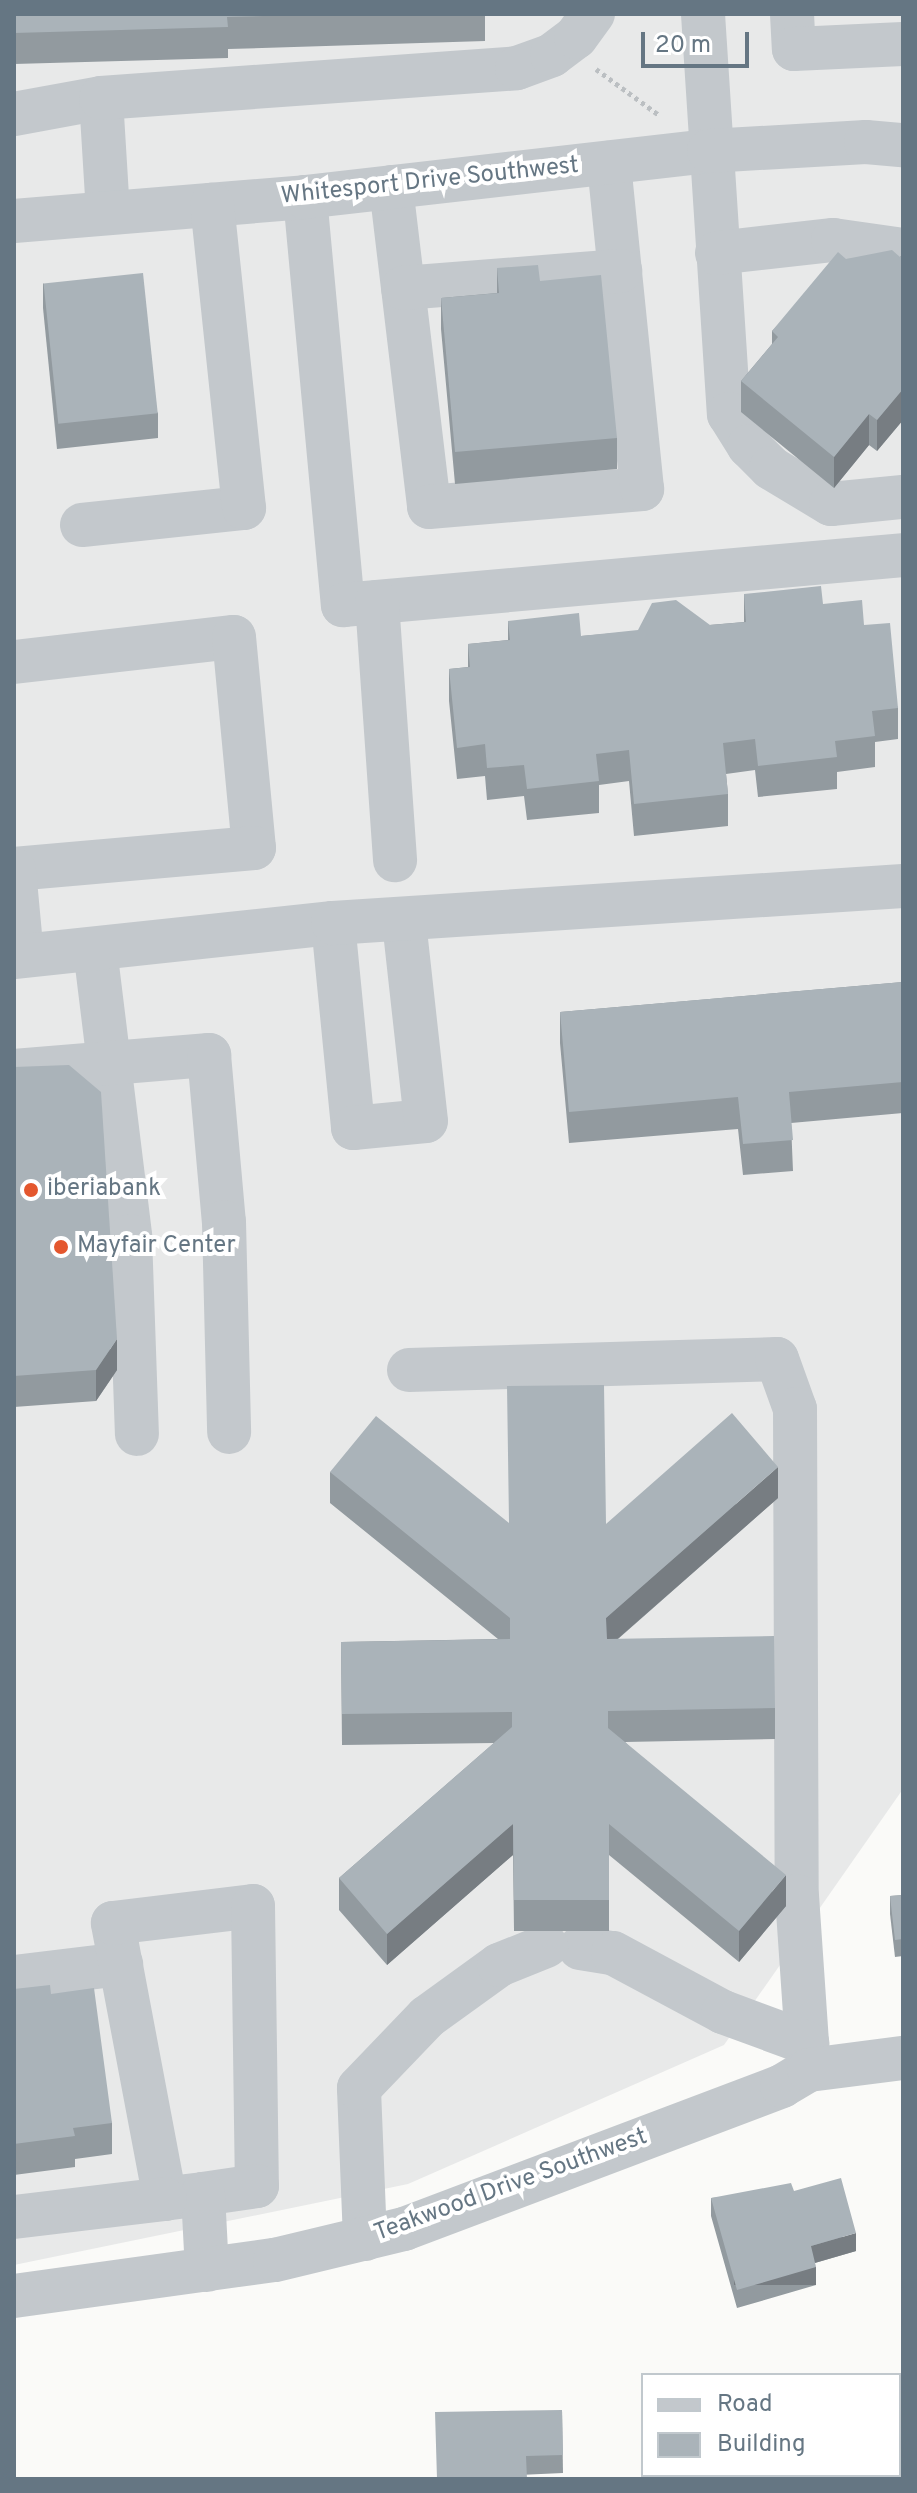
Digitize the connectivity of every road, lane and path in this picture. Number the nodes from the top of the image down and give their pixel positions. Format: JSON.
{"nodes":[{"id":1,"x":593,"y":14,"type":"edge"},
{"id":2,"x":703,"y":14,"type":"edge"},
{"id":3,"x":792,"y":14,"type":"edge"},
{"id":4,"x":903,"y":44,"type":"edge"},
{"id":5,"x":564,"y":45,"type":"junction"},
{"id":6,"x":101,"y":98,"type":"junction"},
{"id":7,"x":14,"y":114,"type":"edge"},
{"id":8,"x":903,"y":145,"type":"edge"},
{"id":9,"x":709,"y":151,"type":"junction"},
{"id":10,"x":609,"y":163,"type":"junction"},
{"id":11,"x":391,"y":187,"type":"junction"},
{"id":12,"x":305,"y":197,"type":"junction"},
{"id":13,"x":212,"y":205,"type":"junction"},
{"id":14,"x":108,"y":213,"type":"junction"},
{"id":15,"x":14,"y":221,"type":"edge"},
{"id":16,"x":903,"y":250,"type":"edge"},
{"id":17,"x":717,"y":253,"type":"junction"},
{"id":18,"x":620,"y":271,"type":"junction"},
{"id":19,"x":403,"y":288,"type":"junction"},
{"id":20,"x":903,"y":497,"type":"edge"},
{"id":21,"x":82,"y":525,"type":"dead end"},
{"id":22,"x":903,"y":555,"type":"edge"},
{"id":23,"x":377,"y":602,"type":"junction"},
{"id":24,"x":14,"y":662,"type":"edge"},
{"id":25,"x":395,"y":860,"type":"dead end"},
{"id":26,"x":14,"y":870,"type":"edge"},
{"id":27,"x":903,"y":886,"type":"edge"},
{"id":28,"x":404,"y":921,"type":"junction"},
{"id":29,"x":333,"y":923,"type":"junction"},
{"id":30,"x":95,"y":949,"type":"junction"},
{"id":31,"x":18,"y":956,"type":"edge"},
{"id":32,"x":109,"y":1063,"type":"junction"},
{"id":33,"x":14,"y":1071,"type":"edge"},
{"id":34,"x":409,"y":1370,"type":"dead end"},
{"id":35,"x":229,"y":1432,"type":"dead end"},
{"id":36,"x":137,"y":1434,"type":"dead end"},
{"id":37,"x":121,"y":1964,"type":"junction"},
{"id":38,"x":14,"y":1977,"type":"edge"},
{"id":39,"x":808,"y":2057,"type":"junction"},
{"id":40,"x":903,"y":2058,"type":"edge"},
{"id":41,"x":184,"y":2196,"type":"junction"},
{"id":42,"x":14,"y":2217,"type":"edge"},
{"id":43,"x":365,"y":2239,"type":"junction"},
{"id":44,"x":207,"y":2270,"type":"junction"},
{"id":45,"x":14,"y":2296,"type":"edge"}],
"edges":[{"from":1,"to":5,"type":"street"},
{"from":2,"to":9,"type":"street"},
{"from":3,"to":4,"type":"street"},
{"from":5,"to":6,"type":"street"},
{"from":5,"to":9,"type":"path"},
{"from":6,"to":7,"type":"street"},
{"from":6,"to":14,"type":"street"},
{"from":8,"to":9,"type":"street","name":"Whitesport Drive Southwest"},
{"from":9,"to":10,"type":"street","name":"Whitesport Drive Southwest"},
{"from":9,"to":17,"type":"street"},
{"from":10,"to":11,"type":"street","name":"Whitesport Drive Southwest"},
{"from":10,"to":18,"type":"street"},
{"from":11,"to":12,"type":"street","name":"Whitesport Drive Southwest"},
{"from":11,"to":19,"type":"street"},
{"from":12,"to":13,"type":"street","name":"Whitesport Drive Southwest"},
{"from":12,"to":23,"type":"street"},
{"from":13,"to":14,"type":"street","name":"Whitesport Drive Southwest"},
{"from":13,"to":21,"type":"street"},
{"from":14,"to":15,"type":"street","name":"Whitesport Drive Southwest"},
{"from":16,"to":17,"type":"street"},
{"from":17,"to":20,"type":"street"},
{"from":18,"to":19,"type":"street"},
{"from":18,"to":19,"type":"street"},
{"from":22,"to":23,"type":"street"},
{"from":23,"to":25,"type":"street"},
{"from":24,"to":26,"type":"street"},
{"from":26,"to":31,"type":"street"},
{"from":27,"to":28,"type":"street"},
{"from":28,"to":29,"type":"street"},
{"from":28,"to":29,"type":"street"},
{"from":29,"to":30,"type":"street"},
{"from":30,"to":31,"type":"street"},
{"from":30,"to":32,"type":"street"},
{"from":32,"to":33,"type":"street"},
{"from":32,"to":35,"type":"street"},
{"from":32,"to":36,"type":"street"},
{"from":34,"to":39,"type":"street"},
{"from":37,"to":38,"type":"street"},
{"from":37,"to":41,"type":"street"},
{"from":37,"to":41,"type":"street"},
{"from":39,"to":40,"type":"street","name":"Teakwood Drive Southwest"},
{"from":39,"to":43,"type":"street","name":"Teakwood Drive Southwest"},
{"from":39,"to":43,"type":"street"},
{"from":41,"to":42,"type":"street"},
{"from":41,"to":44,"type":"street"},
{"from":43,"to":44,"type":"street","name":"Teakwood Drive Southwest"},
{"from":44,"to":45,"type":"street","name":"Teakwood Drive Southwest"}]}
